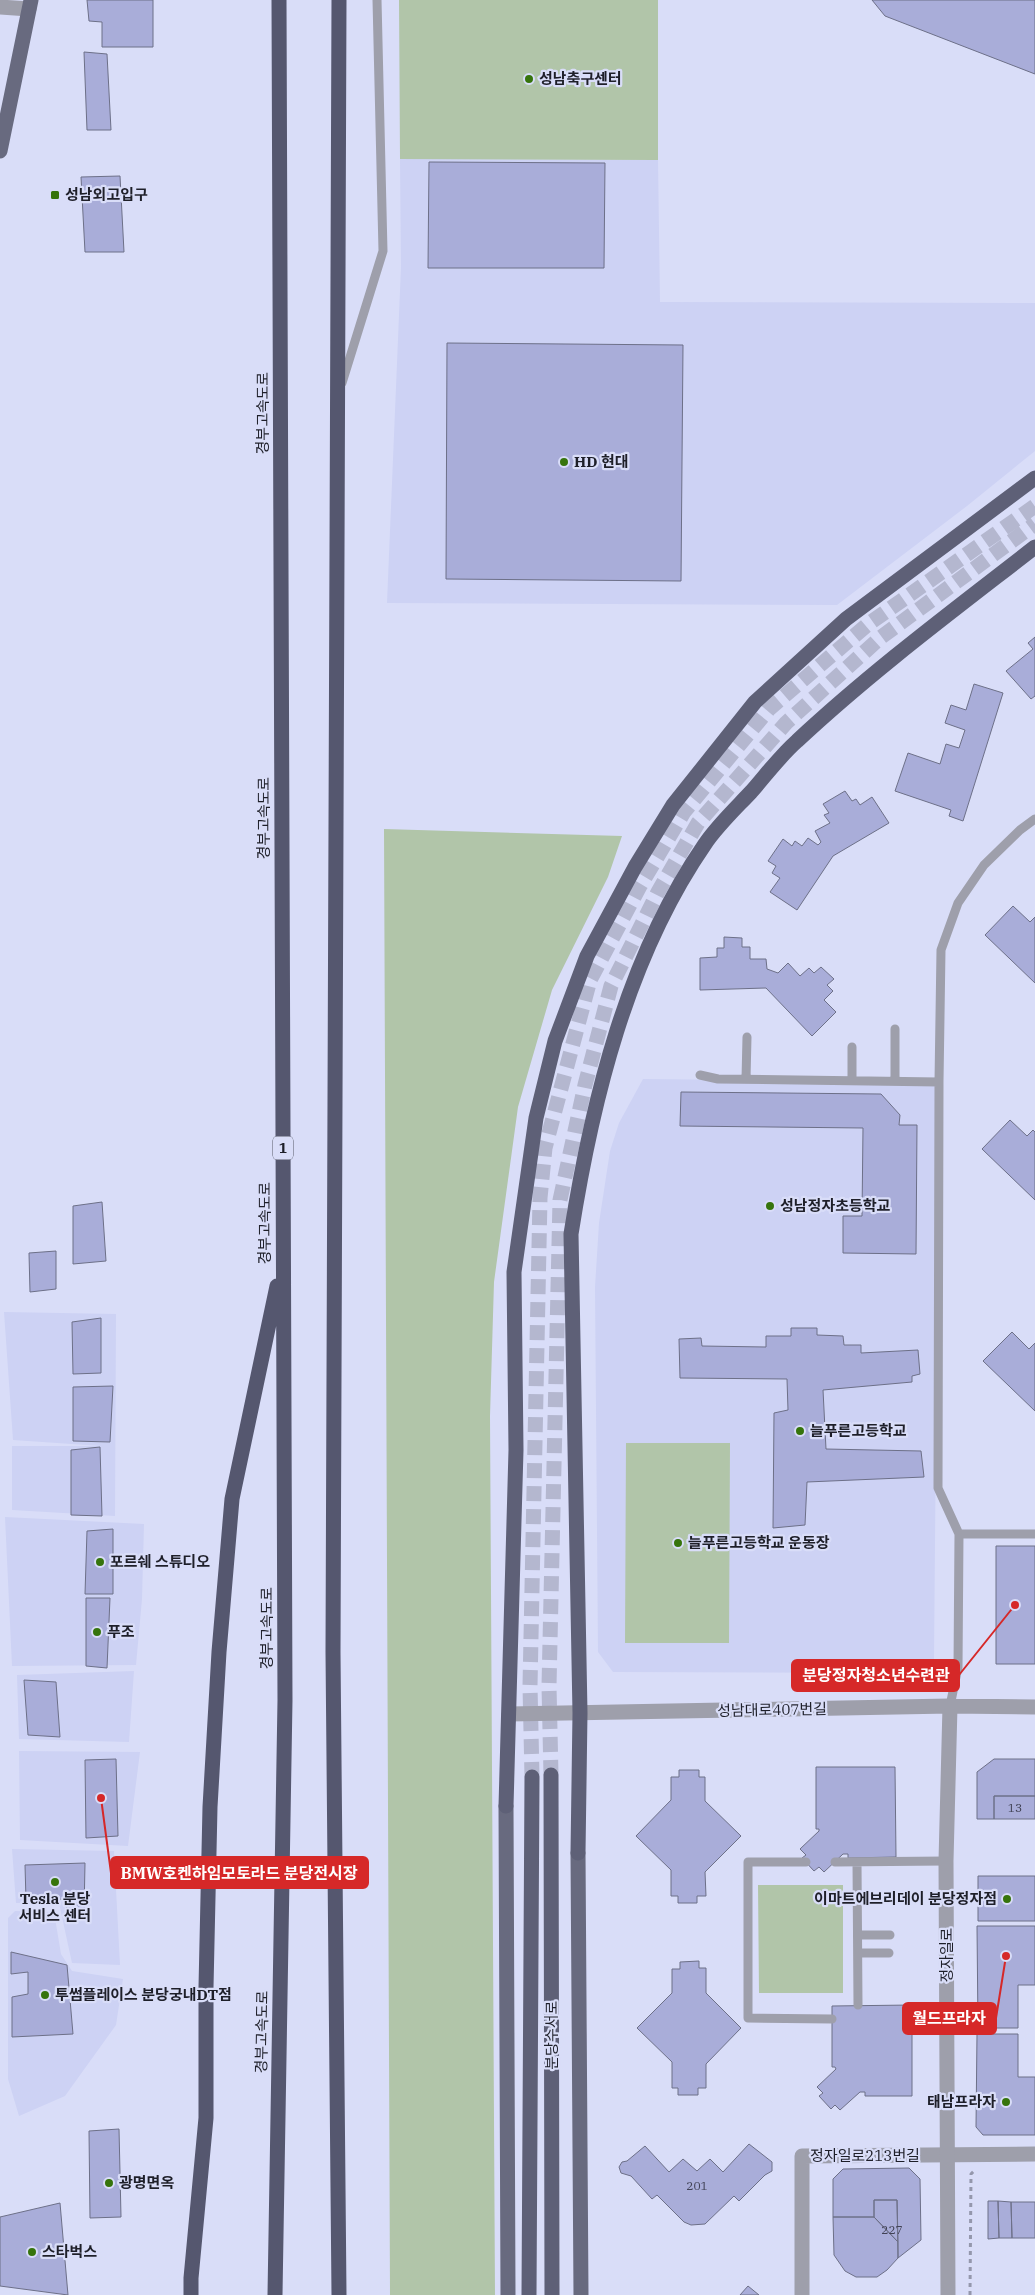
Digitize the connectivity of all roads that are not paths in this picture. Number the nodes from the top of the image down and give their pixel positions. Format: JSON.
{"nodes":[{"id":1,"x":279,"y":0,"type":"edge"},
{"id":2,"x":339,"y":0,"type":"edge"},
{"id":3,"x":377,"y":0,"type":"edge"},
{"id":4,"x":30,"y":4,"type":"edge"},
{"id":5,"x":0,"y":7,"type":"edge"},
{"id":6,"x":0,"y":151,"type":"edge"},
{"id":7,"x":338,"y":396,"type":"junction"},
{"id":8,"x":1035,"y":478,"type":"edge"},
{"id":9,"x":1035,"y":547,"type":"edge"},
{"id":10,"x":1035,"y":820,"type":"edge"},
{"id":11,"x":895,"y":1029,"type":"dead end"},
{"id":12,"x":747,"y":1037,"type":"dead end"},
{"id":13,"x":852,"y":1047,"type":"dead end"},
{"id":14,"x":700,"y":1075,"type":"dead end"},
{"id":15,"x":746,"y":1079,"type":"junction"},
{"id":16,"x":852,"y":1080,"type":"junction"},
{"id":17,"x":895,"y":1081,"type":"junction"},
{"id":18,"x":939,"y":1082,"type":"junction"},
{"id":19,"x":283,"y":1255,"type":"junction"},
{"id":20,"x":959,"y":1534,"type":"junction"},
{"id":21,"x":1035,"y":1534,"type":"edge"},
{"id":22,"x":950,"y":1706,"type":"junction"},
{"id":23,"x":1035,"y":1707,"type":"edge"},
{"id":24,"x":580,"y":1713,"type":"junction"},
{"id":25,"x":508,"y":1714,"type":"junction"},
{"id":26,"x":551,"y":1775,"type":"tunnel mouth"},
{"id":27,"x":532,"y":1777,"type":"tunnel mouth"},
{"id":28,"x":506,"y":1806,"type":"joint"},
{"id":29,"x":578,"y":1853,"type":"joint"},
{"id":30,"x":946,"y":1861,"type":"junction"},
{"id":31,"x":806,"y":1862,"type":"dead end"},
{"id":32,"x":835,"y":1862,"type":"dead end"},
{"id":33,"x":858,"y":1862,"type":"junction"},
{"id":34,"x":858,"y":1935,"type":"junction"},
{"id":35,"x":890,"y":1935,"type":"dead end"},
{"id":36,"x":858,"y":1953,"type":"junction"},
{"id":37,"x":889,"y":1953,"type":"dead end"},
{"id":38,"x":858,"y":2005,"type":"dead end"},
{"id":39,"x":832,"y":2018,"type":"dead end"},
{"id":40,"x":912,"y":2018,"type":"dead end"},
{"id":41,"x":947,"y":2018,"type":"junction"},
{"id":42,"x":1035,"y":2154,"type":"edge"},
{"id":43,"x":947,"y":2156,"type":"junction"},
{"id":44,"x":191,"y":2295,"type":"edge"},
{"id":45,"x":275,"y":2295,"type":"edge"},
{"id":46,"x":339,"y":2295,"type":"edge"},
{"id":47,"x":508,"y":2295,"type":"edge"},
{"id":48,"x":529,"y":2295,"type":"edge"},
{"id":49,"x":552,"y":2295,"type":"edge"},
{"id":50,"x":581,"y":2295,"type":"edge"},
{"id":51,"x":802,"y":2295,"type":"edge"},
{"id":52,"x":948,"y":2295,"type":"edge"}],
"edges":[{"from":1,"to":19,"type":"highway","name":"경부고속도로","number":"1"},
{"from":2,"to":7,"type":"highway"},
{"from":3,"to":7,"type":"lane"},
{"from":4,"to":5,"type":"street"},
{"from":4,"to":6,"type":"main road"},
{"from":7,"to":46,"type":"highway"},
{"from":8,"to":25,"type":"highway"},
{"from":9,"to":24,"type":"highway"},
{"from":10,"to":18,"type":"lane"},
{"from":11,"to":17,"type":"lane"},
{"from":12,"to":15,"type":"lane"},
{"from":13,"to":16,"type":"lane"},
{"from":14,"to":15,"type":"lane"},
{"from":15,"to":16,"type":"lane"},
{"from":16,"to":17,"type":"lane"},
{"from":17,"to":18,"type":"lane"},
{"from":18,"to":20,"type":"lane"},
{"from":19,"to":44,"type":"highway"},
{"from":19,"to":45,"type":"highway","name":"경부고속도로","number":"1"},
{"from":20,"to":21,"type":"lane"},
{"from":20,"to":22,"type":"lane"},
{"from":22,"to":23,"type":"street","name":"성남대로407번길"},
{"from":22,"to":24,"type":"street","name":"성남대로407번길"},
{"from":22,"to":30,"type":"street","name":"정자일로"},
{"from":24,"to":25,"type":"street","name":"성남대로407번길"},
{"from":24,"to":29,"type":"highway"},
{"from":25,"to":28,"type":"highway"},
{"from":26,"to":49,"type":"highway","name":"분당수서로"},
{"from":27,"to":48,"type":"highway","name":"분당수서로"},
{"from":28,"to":47,"type":"main road"},
{"from":29,"to":50,"type":"main road"},
{"from":30,"to":33,"type":"lane"},
{"from":30,"to":41,"type":"street","name":"정자일로"},
{"from":31,"to":39,"type":"lane"},
{"from":32,"to":33,"type":"lane"},
{"from":33,"to":34,"type":"lane"},
{"from":34,"to":35,"type":"lane"},
{"from":34,"to":36,"type":"lane"},
{"from":36,"to":37,"type":"lane"},
{"from":36,"to":38,"type":"lane"},
{"from":40,"to":41,"type":"lane"},
{"from":41,"to":43,"type":"street","name":"정자일로"},
{"from":42,"to":43,"type":"street"},
{"from":43,"to":51,"type":"street","name":"정자일로213번길"},
{"from":43,"to":52,"type":"street","name":"정자일로"}]}
